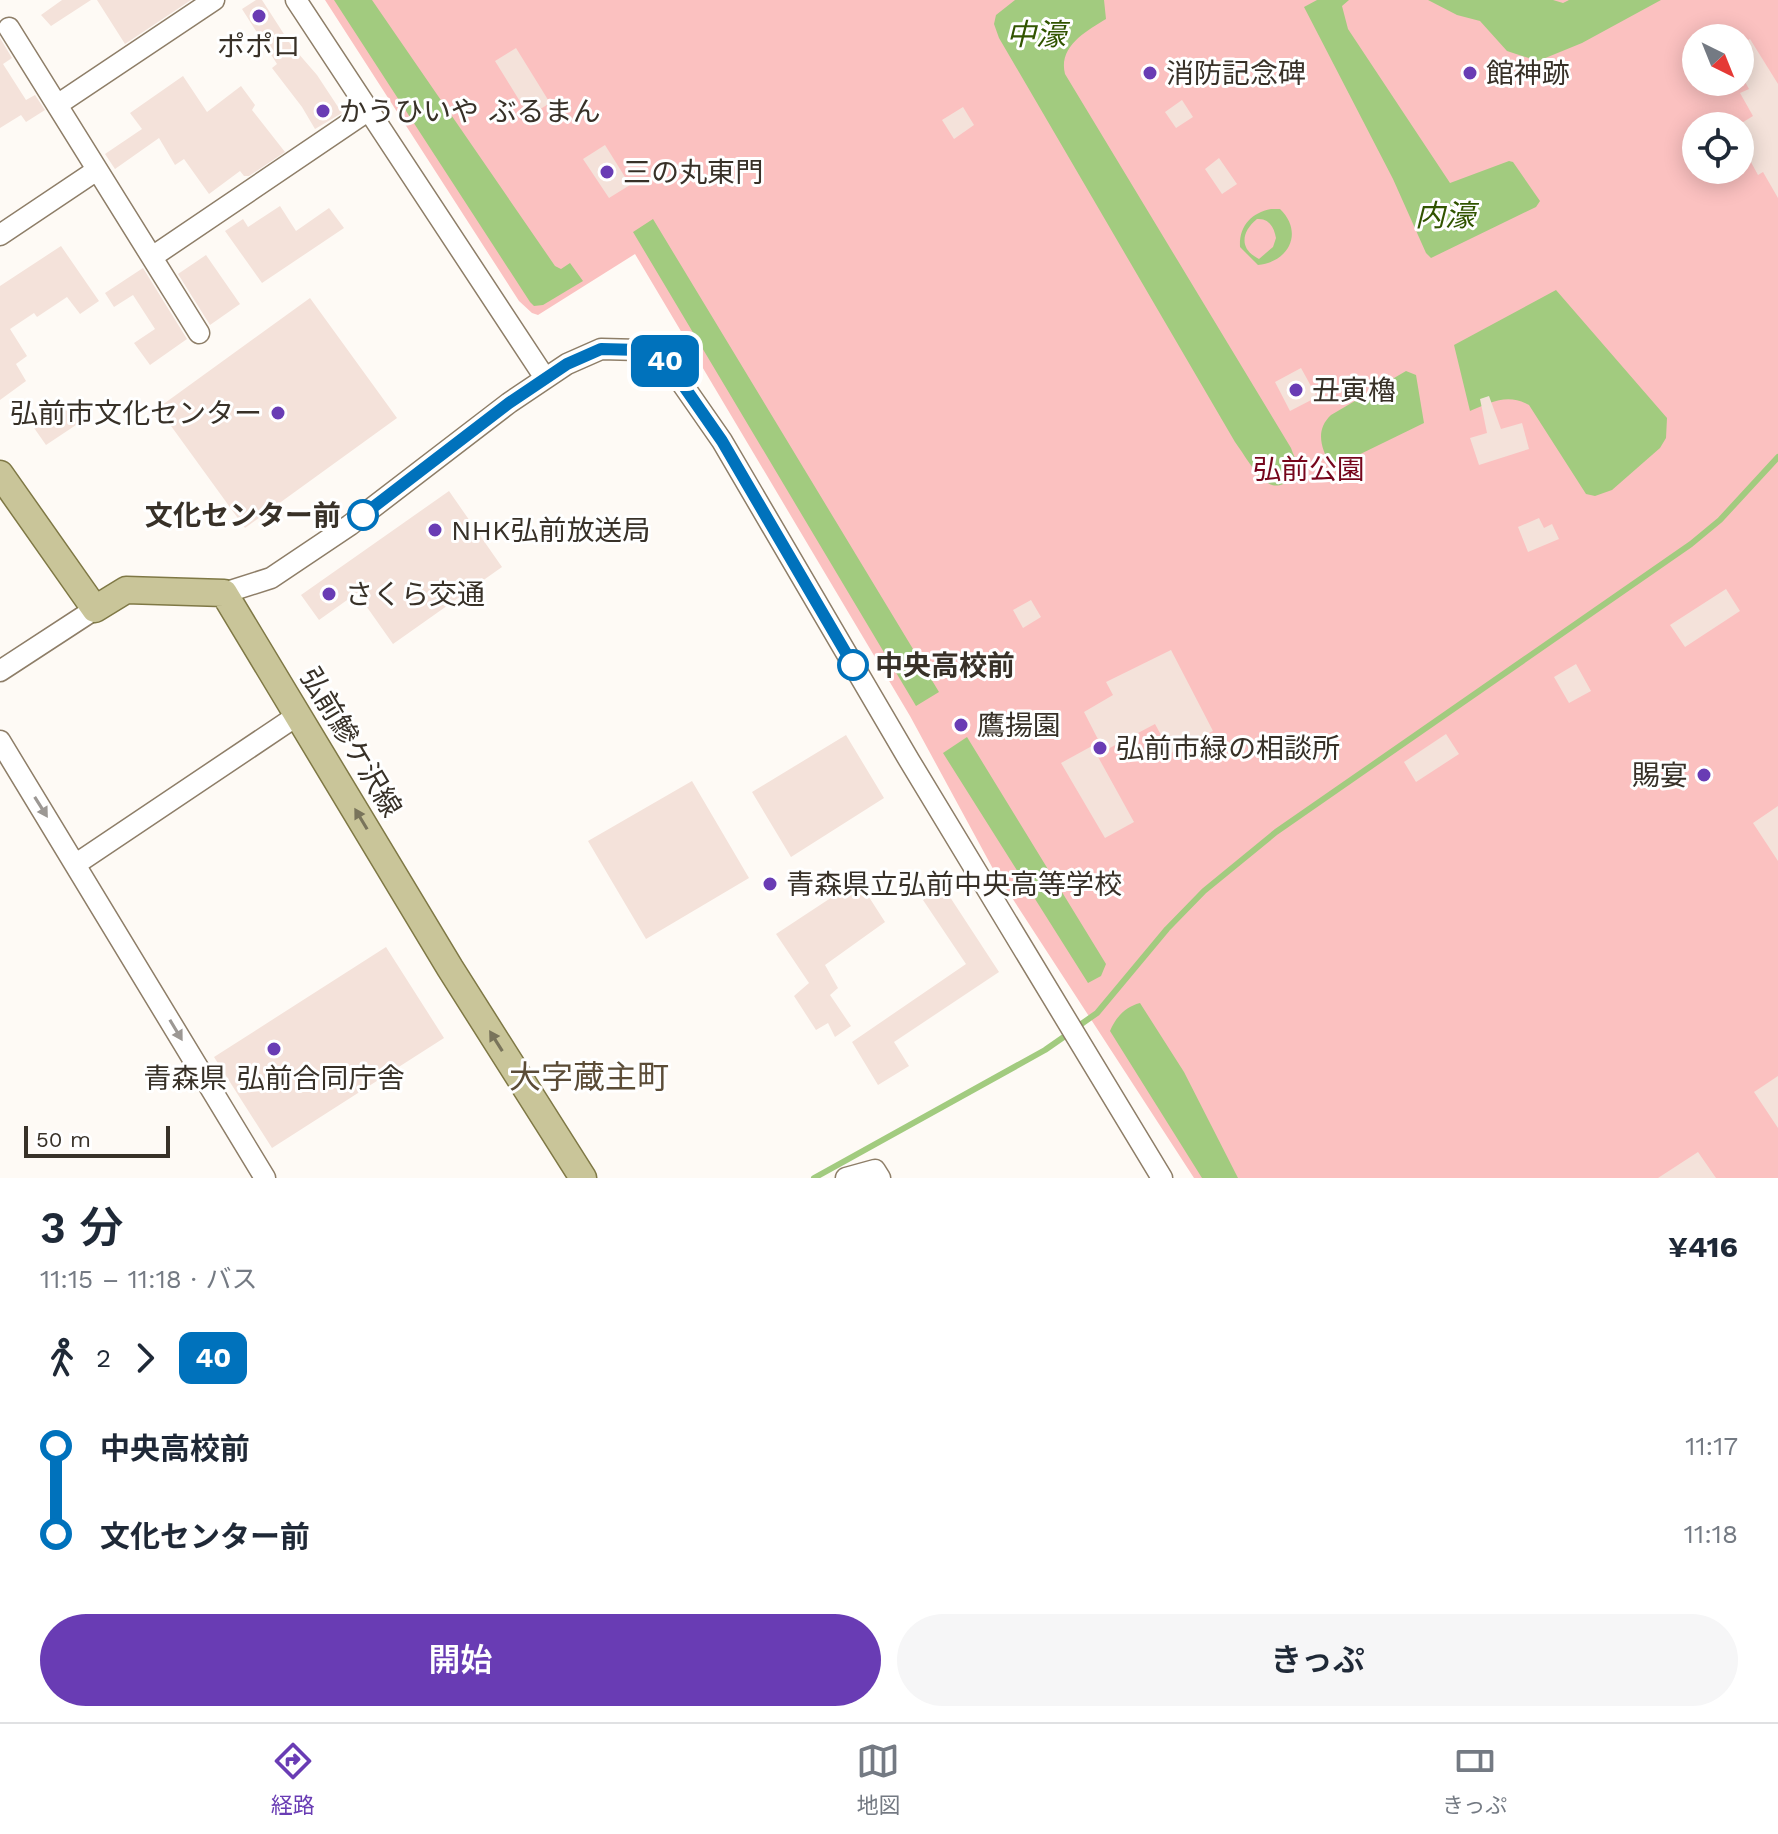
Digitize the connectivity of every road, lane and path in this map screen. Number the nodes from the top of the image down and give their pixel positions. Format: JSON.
{"nodes":[{"id":1,"x":214,"y":0,"type":"edge"},
{"id":2,"x":296,"y":0,"type":"edge"},
{"id":3,"x":9,"y":28,"type":"dead end"},
{"id":4,"x":57,"y":105,"type":"junction"},
{"id":5,"x":369,"y":110,"type":"junction"},
{"id":6,"x":97,"y":170,"type":"junction"},
{"id":7,"x":0,"y":235,"type":"edge"},
{"id":8,"x":152,"y":257,"type":"junction"},
{"id":9,"x":199,"y":333,"type":"dead end"},
{"id":10,"x":545,"y":378,"type":"junction"},
{"id":11,"x":0,"y":474,"type":"edge"},
{"id":12,"x":224,"y":593,"type":"junction"},
{"id":13,"x":95,"y":609,"type":"junction"},
{"id":14,"x":0,"y":671,"type":"edge"},
{"id":15,"x":298,"y":715,"type":"junction"},
{"id":16,"x":0,"y":741,"type":"edge"},
{"id":17,"x":76,"y":864,"type":"junction"},
{"id":18,"x":265,"y":1178,"type":"edge"},
{"id":19,"x":583,"y":1178,"type":"edge"},
{"id":20,"x":846,"y":1178,"type":"edge"},
{"id":21,"x":880,"y":1178,"type":"edge"},
{"id":22,"x":1162,"y":1178,"type":"edge"}],
"edges":[{"from":1,"to":4,"type":"street"},
{"from":2,"to":5,"type":"street"},
{"from":3,"to":4,"type":"street"},
{"from":4,"to":6,"type":"street"},
{"from":5,"to":8,"type":"street"},
{"from":5,"to":10,"type":"street"},
{"from":6,"to":7,"type":"street"},
{"from":6,"to":8,"type":"street"},
{"from":8,"to":9,"type":"street"},
{"from":10,"to":12,"type":"street"},
{"from":10,"to":22,"type":"street"},
{"from":11,"to":13,"type":"main road"},
{"from":12,"to":13,"type":"main road"},
{"from":12,"to":15,"type":"main road","name":"弘前鰺ケ沢線"},
{"from":13,"to":14,"type":"street"},
{"from":15,"to":17,"type":"street"},
{"from":19,"to":15,"type":"main road","name":"弘前鰺ケ沢線","one_way":true},
{"from":16,"to":17,"type":"street","one_way":true},
{"from":17,"to":18,"type":"street","one_way":true},
{"from":20,"to":21,"type":"street"}]}
